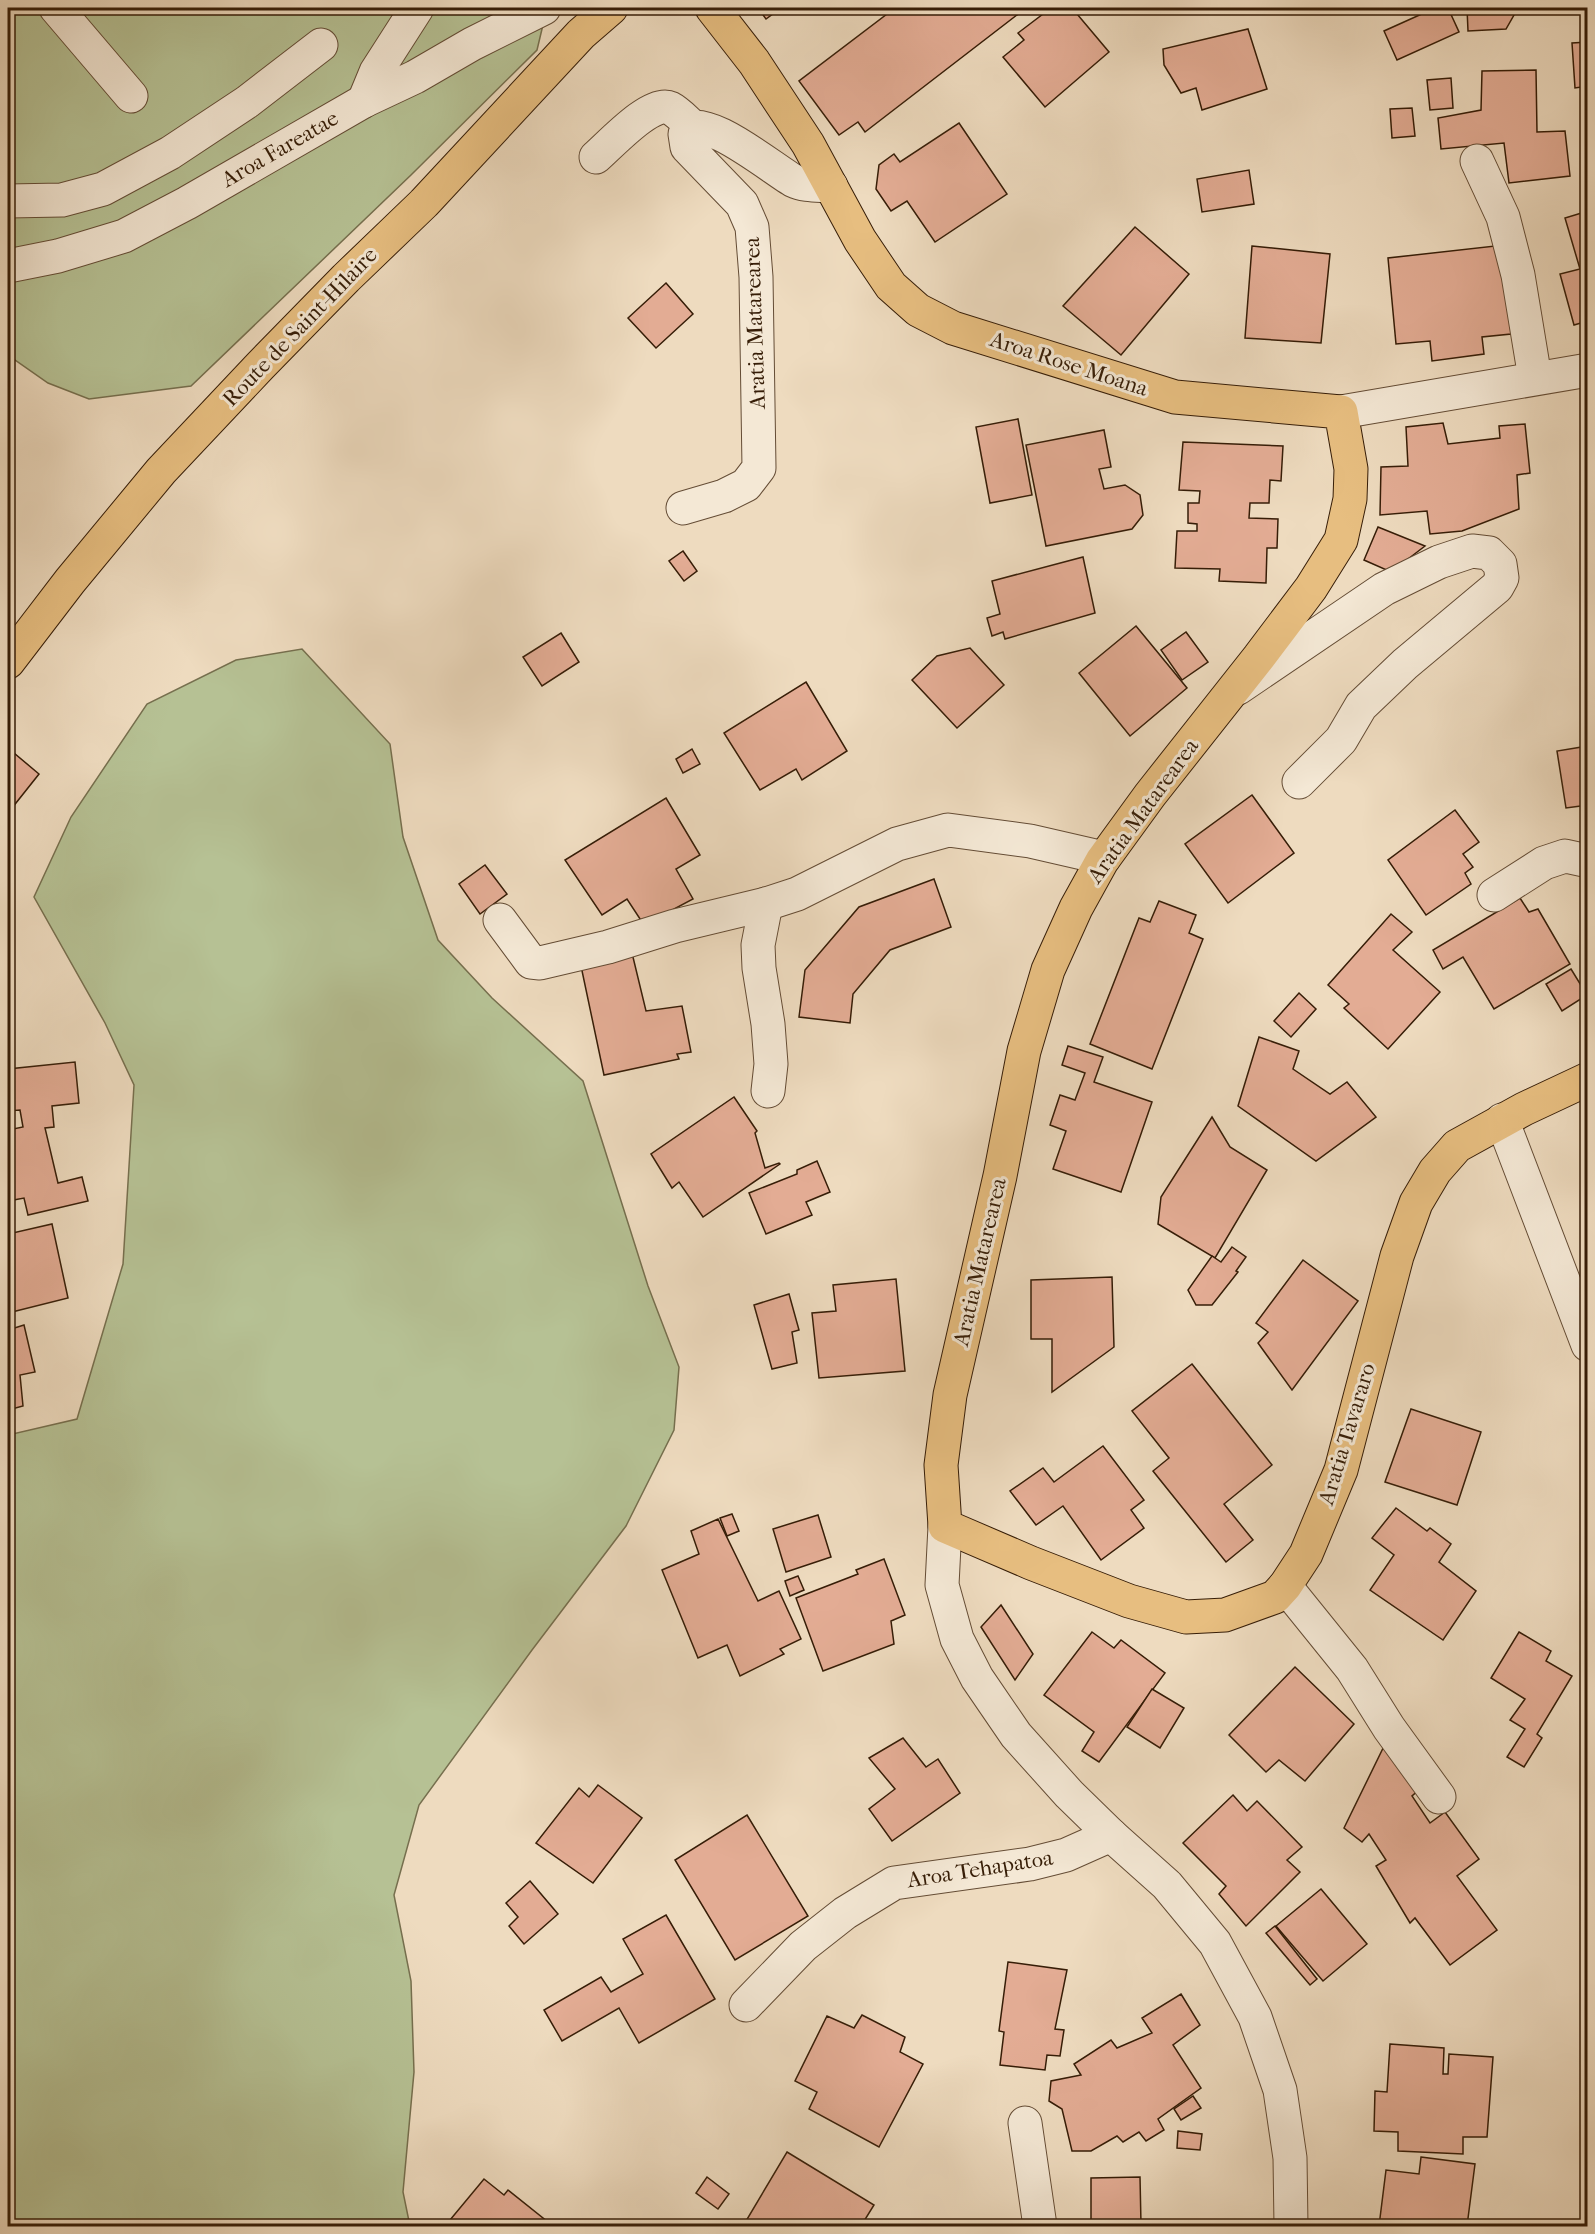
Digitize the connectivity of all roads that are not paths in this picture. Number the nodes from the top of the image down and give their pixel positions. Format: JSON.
{"nodes":[{"id":1,"x":56,"y":8,"type":"edge"},
{"id":2,"x":417,"y":8,"type":"edge"},
{"id":3,"x":544,"y":8,"type":"edge"},
{"id":4,"x":611,"y":8,"type":"edge"},
{"id":5,"x":712,"y":8,"type":"edge"},
{"id":6,"x":321,"y":45,"type":"dead end"},
{"id":7,"x":131,"y":96,"type":"dead end"},
{"id":8,"x":364,"y":101,"type":"junction"},
{"id":9,"x":693,"y":127,"type":"junction"},
{"id":10,"x":596,"y":157,"type":"dead end"},
{"id":11,"x":1477,"y":161,"type":"dead end"},
{"id":12,"x":831,"y":186,"type":"junction"},
{"id":13,"x":8,"y":201,"type":"edge"},
{"id":14,"x":8,"y":266,"type":"edge"},
{"id":15,"x":1587,"y":370,"type":"edge"},
{"id":16,"x":1534,"y":378,"type":"junction"},
{"id":17,"x":1341,"y":412,"type":"junction"},
{"id":18,"x":683,"y":508,"type":"dead end"},
{"id":19,"x":8,"y":662,"type":"edge"},
{"id":20,"x":1232,"y":692,"type":"junction"},
{"id":21,"x":1299,"y":782,"type":"dead end"},
{"id":22,"x":1104,"y":858,"type":"junction"},
{"id":23,"x":1587,"y":861,"type":"edge"},
{"id":24,"x":1494,"y":895,"type":"dead end"},
{"id":25,"x":766,"y":904,"type":"junction"},
{"id":26,"x":500,"y":920,"type":"dead end"},
{"id":27,"x":1587,"y":1079,"type":"edge"},
{"id":28,"x":768,"y":1091,"type":"dead end"},
{"id":29,"x":1502,"y":1120,"type":"junction"},
{"id":30,"x":1587,"y":1345,"type":"edge"},
{"id":31,"x":945,"y":1526,"type":"junction"},
{"id":32,"x":1285,"y":1586,"type":"junction"},
{"id":33,"x":1439,"y":1797,"type":"dead end"},
{"id":34,"x":1111,"y":1835,"type":"junction"},
{"id":35,"x":746,"y":2005,"type":"dead end"},
{"id":36,"x":1025,"y":2123,"type":"dead end"},
{"id":37,"x":1040,"y":2226,"type":"edge"},
{"id":38,"x":1291,"y":2226,"type":"edge"}],
"edges":[{"from":1,"to":7,"type":"street"},
{"from":2,"to":8,"type":"street"},
{"from":3,"to":8,"type":"street","name":"Aroa Fareatae"},
{"from":4,"to":19,"type":"main road","name":"Route de Saint-Hilaire"},
{"from":5,"to":12,"type":"main road","name":"Aroa Rose Moana"},
{"from":6,"to":13,"type":"street"},
{"from":8,"to":14,"type":"street","name":"Aroa Fareatae"},
{"from":9,"to":10,"type":"street"},
{"from":9,"to":12,"type":"street"},
{"from":9,"to":18,"type":"street","name":"Aratia Matarearea"},
{"from":11,"to":16,"type":"street"},
{"from":12,"to":17,"type":"main road","name":"Aroa Rose Moana"},
{"from":15,"to":16,"type":"street","name":"Aroa Rose Moana"},
{"from":16,"to":17,"type":"street","name":"Aroa Rose Moana"},
{"from":17,"to":20,"type":"main road","name":"Aratia Matarearea"},
{"from":20,"to":21,"type":"street"},
{"from":20,"to":22,"type":"main road","name":"Aratia Matarearea"},
{"from":22,"to":25,"type":"street"},
{"from":22,"to":31,"type":"main road","name":"Aratia Matarearea"},
{"from":23,"to":24,"type":"street"},
{"from":25,"to":26,"type":"street"},
{"from":25,"to":28,"type":"street"},
{"from":27,"to":29,"type":"main road","name":"Aratia Tavararo"},
{"from":29,"to":30,"type":"street"},
{"from":29,"to":32,"type":"main road","name":"Aratia Tavararo"},
{"from":31,"to":32,"type":"main road","name":"Aratia Tavararo"},
{"from":31,"to":34,"type":"street"},
{"from":32,"to":33,"type":"street"},
{"from":34,"to":35,"type":"street","name":"Aroa Tehapatoa"},
{"from":34,"to":38,"type":"street"},
{"from":36,"to":37,"type":"street"}]}
